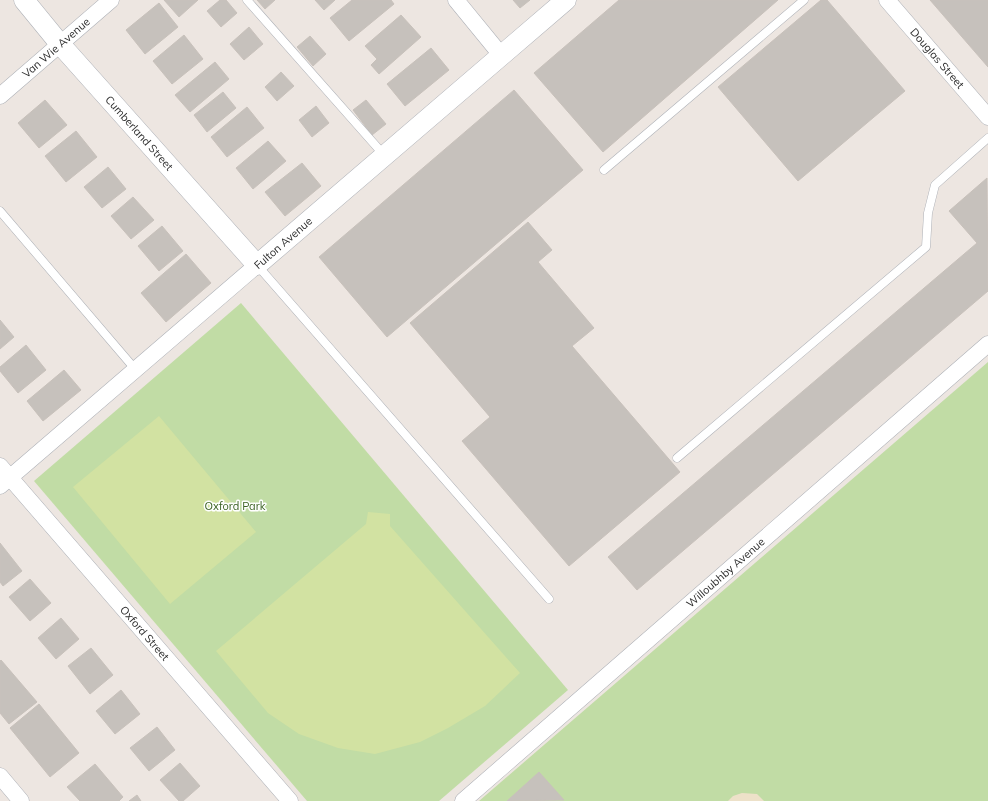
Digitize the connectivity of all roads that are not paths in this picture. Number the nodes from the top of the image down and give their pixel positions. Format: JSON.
{"nodes":[{"id":1,"x":24,"y":0,"type":"edge"},
{"id":2,"x":111,"y":0,"type":"edge"},
{"id":3,"x":246,"y":0,"type":"edge"},
{"id":4,"x":456,"y":0,"type":"edge"},
{"id":5,"x":566,"y":0,"type":"edge"},
{"id":6,"x":804,"y":0,"type":"edge"},
{"id":7,"x":887,"y":0,"type":"edge"},
{"id":8,"x":60,"y":44,"type":"junction"},
{"id":9,"x":501,"y":55,"type":"junction"},
{"id":10,"x":0,"y":96,"type":"edge"},
{"id":11,"x":988,"y":117,"type":"edge"},
{"id":12,"x":988,"y":138,"type":"edge"},
{"id":13,"x":384,"y":155,"type":"junction"},
{"id":14,"x":604,"y":170,"type":"dead end"},
{"id":15,"x":0,"y":211,"type":"edge"},
{"id":16,"x":256,"y":265,"type":"junction"},
{"id":17,"x":988,"y":344,"type":"edge"},
{"id":18,"x":135,"y":370,"type":"junction"},
{"id":19,"x":677,"y":458,"type":"dead end"},
{"id":20,"x":3,"y":476,"type":"edge"},
{"id":21,"x":549,"y":599,"type":"dead end"},
{"id":22,"x":0,"y":776,"type":"edge"},
{"id":23,"x":21,"y":801,"type":"edge"},
{"id":24,"x":290,"y":801,"type":"edge"},
{"id":25,"x":463,"y":801,"type":"edge"}],
"edges":[{"from":1,"to":8,"type":"street","name":"Cumberland Street"},
{"from":2,"to":8,"type":"street","name":"Van Wie Avenue"},
{"from":3,"to":13,"type":"lane"},
{"from":4,"to":9,"type":"street"},
{"from":5,"to":9,"type":"street","name":"Fulton Avenue"},
{"from":6,"to":14,"type":"lane"},
{"from":7,"to":11,"type":"street","name":"Douglas Street"},
{"from":8,"to":10,"type":"street","name":"Van Wie Avenue"},
{"from":8,"to":16,"type":"street","name":"Cumberland Street"},
{"from":9,"to":13,"type":"street","name":"Fulton Avenue"},
{"from":12,"to":19,"type":"lane"},
{"from":13,"to":16,"type":"street","name":"Fulton Avenue"},
{"from":15,"to":18,"type":"lane"},
{"from":16,"to":18,"type":"street","name":"Fulton Avenue"},
{"from":16,"to":21,"type":"lane"},
{"from":17,"to":25,"type":"street","name":"Willoubhby Avenue"},
{"from":18,"to":20,"type":"street","name":"Fulton Avenue"},
{"from":20,"to":24,"type":"street","name":"Oxford Street"},
{"from":22,"to":23,"type":"street"}]}
